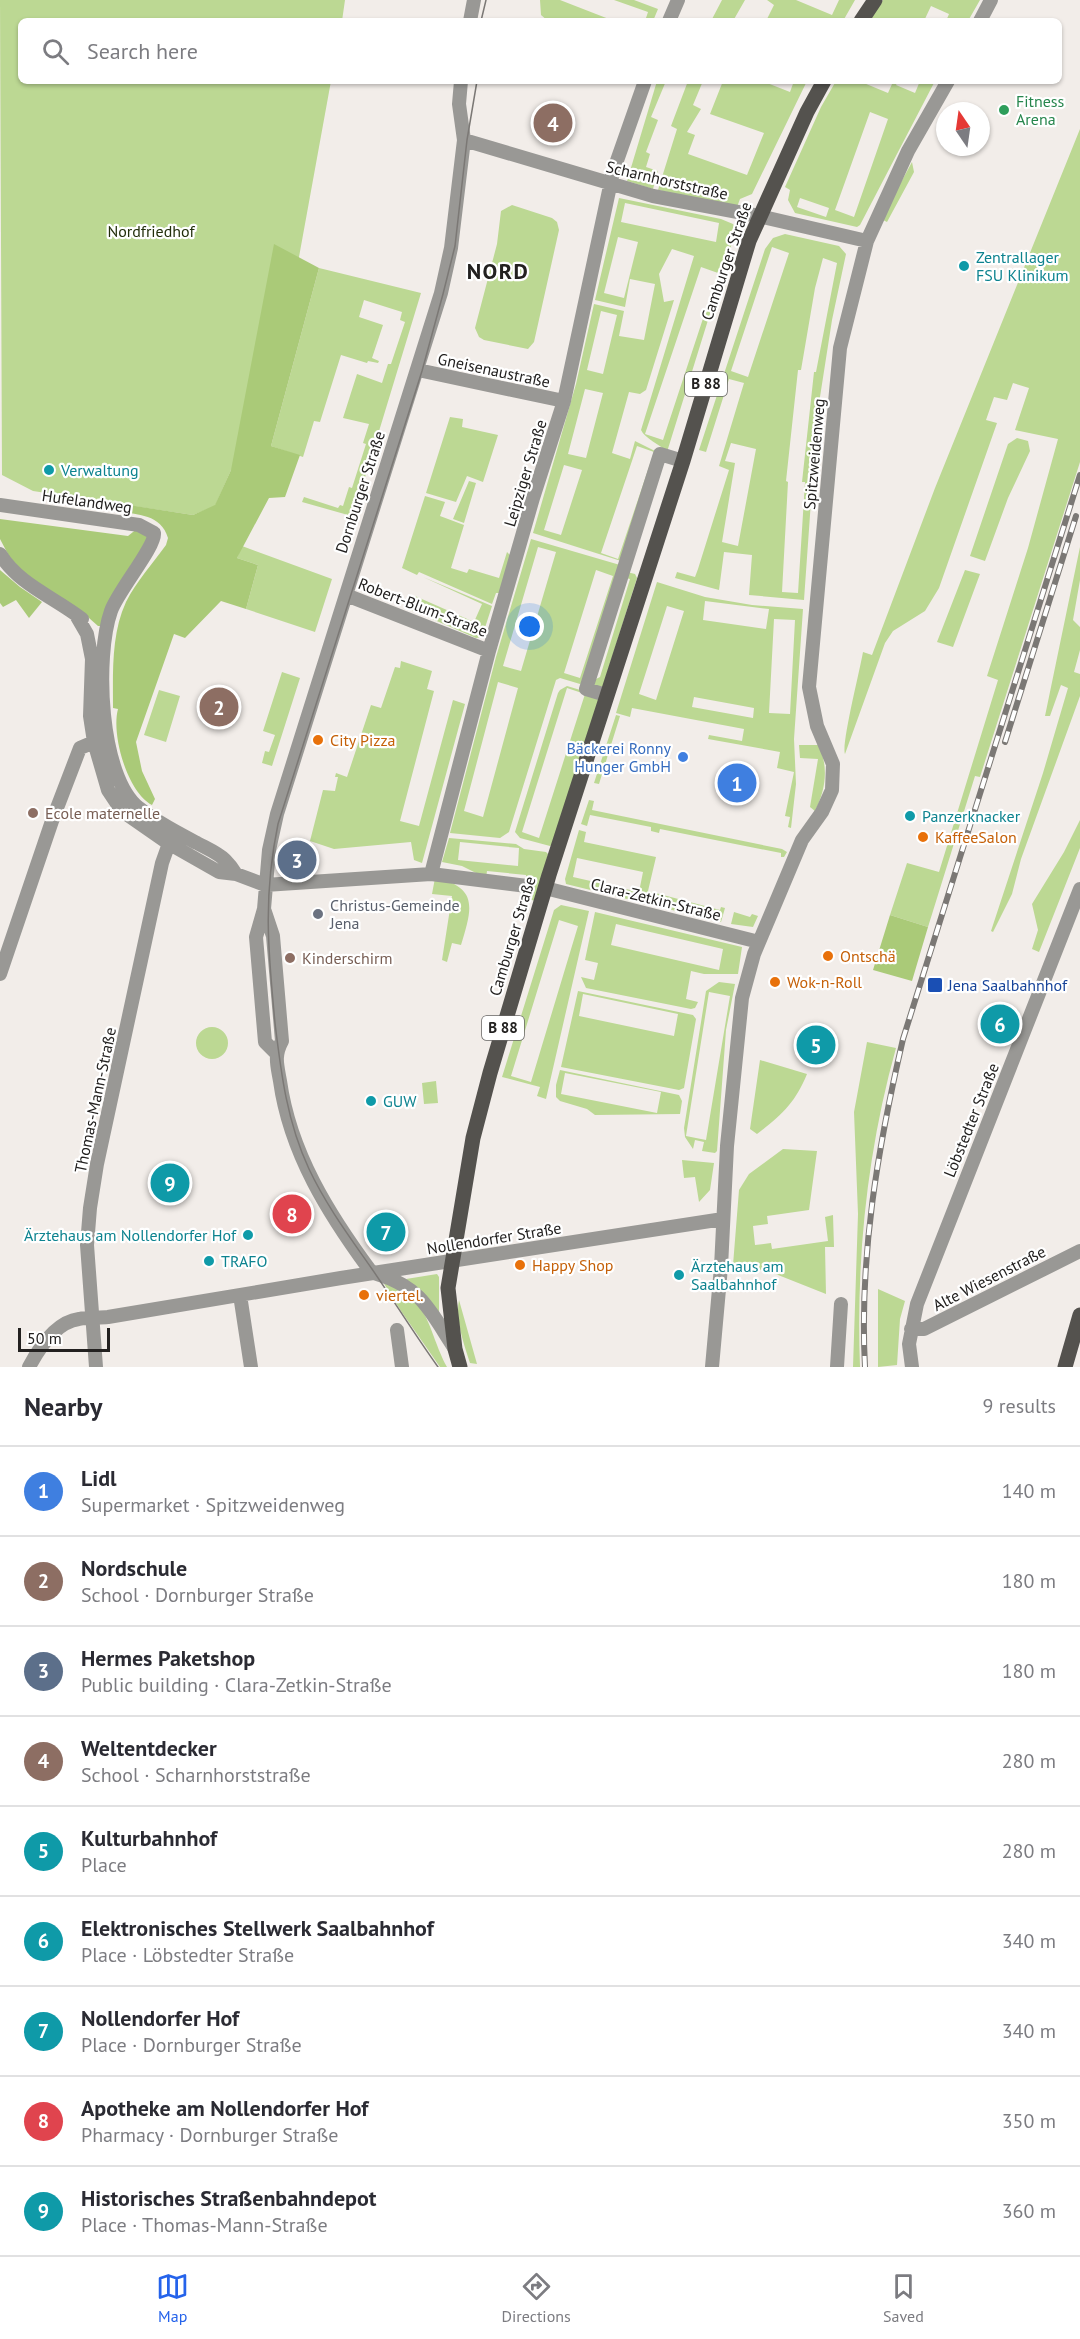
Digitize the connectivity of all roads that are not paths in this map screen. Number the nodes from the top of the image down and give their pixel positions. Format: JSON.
{"nodes":[{"id":1,"x":474,"y":0,"type":"edge"},
{"id":2,"x":678,"y":0,"type":"edge"},
{"id":3,"x":875,"y":0,"type":"edge"},
{"id":4,"x":992,"y":0,"type":"edge"},
{"id":5,"x":471,"y":18,"type":"edge"},
{"id":6,"x":670,"y":18,"type":"edge"},
{"id":7,"x":863,"y":18,"type":"edge"},
{"id":8,"x":982,"y":18,"type":"edge"},
{"id":9,"x":461,"y":84,"type":"edge"},
{"id":10,"x":644,"y":84,"type":"edge"},
{"id":11,"x":822,"y":84,"type":"edge"},
{"id":12,"x":946,"y":84,"type":"edge"},
{"id":13,"x":464,"y":140,"type":"junction"},
{"id":14,"x":610,"y":185,"type":"junction"},
{"id":15,"x":759,"y":216,"type":"junction"},
{"id":16,"x":867,"y":241,"type":"junction"},
{"id":17,"x":418,"y":370,"type":"junction"},
{"id":18,"x":564,"y":401,"type":"junction"},
{"id":19,"x":683,"y":461,"type":"junction"},
{"id":20,"x":0,"y":505,"type":"edge"},
{"id":21,"x":0,"y":554,"type":"edge"},
{"id":22,"x":625,"y":565,"type":"junction"},
{"id":23,"x":647,"y":574,"type":"junction"},
{"id":24,"x":346,"y":595,"type":"junction"},
{"id":25,"x":76,"y":615,"type":"junction"},
{"id":26,"x":105,"y":639,"type":"junction"},
{"id":27,"x":489,"y":651,"type":"junction"},
{"id":28,"x":606,"y":695,"type":"junction"},
{"id":29,"x":94,"y":742,"type":"junction"},
{"id":30,"x":171,"y":837,"type":"junction"},
{"id":31,"x":431,"y":874,"type":"junction"},
{"id":32,"x":265,"y":885,"type":"junction"},
{"id":33,"x":527,"y":886,"type":"dead end"},
{"id":34,"x":545,"y":888,"type":"junction"},
{"id":35,"x":1080,"y":890,"type":"edge"},
{"id":36,"x":759,"y":942,"type":"junction"},
{"id":37,"x":0,"y":974,"type":"edge"},
{"id":38,"x":723,"y":1219,"type":"junction"},
{"id":39,"x":1080,"y":1251,"type":"edge"},
{"id":40,"x":451,"y":1262,"type":"junction"},
{"id":41,"x":372,"y":1273,"type":"junction"},
{"id":42,"x":240,"y":1295,"type":"junction"},
{"id":43,"x":841,"y":1304,"type":"dead end"},
{"id":44,"x":1080,"y":1315,"type":"edge"},
{"id":45,"x":91,"y":1318,"type":"junction"},
{"id":46,"x":911,"y":1329,"type":"junction"},
{"id":47,"x":397,"y":1330,"type":"dead end"},
{"id":48,"x":454,"y":1349,"type":"junction"},
{"id":49,"x":29,"y":1367,"type":"edge"},
{"id":50,"x":96,"y":1367,"type":"edge"},
{"id":51,"x":251,"y":1367,"type":"edge"},
{"id":52,"x":402,"y":1367,"type":"edge"},
{"id":53,"x":460,"y":1367,"type":"edge"},
{"id":54,"x":712,"y":1367,"type":"edge"},
{"id":55,"x":837,"y":1367,"type":"edge"},
{"id":56,"x":912,"y":1367,"type":"edge"},
{"id":57,"x":1065,"y":1367,"type":"edge"}],
"edges":[{"from":1,"to":5,"type":"street"},
{"from":2,"to":6,"type":"street"},
{"from":3,"to":7,"type":"main road"},
{"from":4,"to":8,"type":"street"},
{"from":9,"to":13,"type":"street","name":"Dornburger Straße"},
{"from":10,"to":14,"type":"street","name":"Leipziger Straße"},
{"from":11,"to":15,"type":"main road","name":"Camburger Straße","number":"B 88"},
{"from":12,"to":16,"type":"street","name":"Spitzweidenweg"},
{"from":13,"to":14,"type":"street","name":"Scharnhorststraße"},
{"from":13,"to":17,"type":"street","name":"Dornburger Straße"},
{"from":14,"to":15,"type":"street","name":"Scharnhorststraße"},
{"from":14,"to":18,"type":"street","name":"Leipziger Straße"},
{"from":15,"to":16,"type":"street","name":"Scharnhorststraße"},
{"from":15,"to":19,"type":"main road","name":"Camburger Straße","number":"B 88"},
{"from":16,"to":36,"type":"street","name":"Spitzweidenweg"},
{"from":17,"to":18,"type":"street","name":"Gneisenaustraße"},
{"from":17,"to":24,"type":"street","name":"Dornburger Straße"},
{"from":18,"to":27,"type":"street","name":"Leipziger Straße"},
{"from":19,"to":22,"type":"street"},
{"from":19,"to":23,"type":"main road","name":"Camburger Straße","number":"B 88"},
{"from":20,"to":26,"type":"street","name":"Hufelandweg"},
{"from":21,"to":25,"type":"street"},
{"from":22,"to":23,"type":"street"},
{"from":22,"to":28,"type":"street"},
{"from":23,"to":28,"type":"main road","name":"Camburger Straße","number":"B 88"},
{"from":24,"to":27,"type":"street","name":"Robert-Blum-Straße"},
{"from":24,"to":32,"type":"street","name":"Dornburger Straße"},
{"from":25,"to":26,"type":"street"},
{"from":25,"to":29,"type":"street","name":"Hufelandweg"},
{"from":26,"to":30,"type":"street","name":"Hufelandweg"},
{"from":27,"to":31,"type":"street","name":"Leipziger Straße"},
{"from":28,"to":34,"type":"main road","name":"Camburger Straße","number":"B 88"},
{"from":29,"to":30,"type":"street","name":"Hufelandweg"},
{"from":29,"to":37,"type":"street"},
{"from":30,"to":32,"type":"street","name":"Hufelandweg"},
{"from":30,"to":45,"type":"street","name":"Thomas-Mann-Straße"},
{"from":31,"to":32,"type":"street"},
{"from":31,"to":33,"type":"street"},
{"from":32,"to":41,"type":"street","name":"Dornburger Straße"},
{"from":34,"to":36,"type":"street","name":"Clara-Zetkin-Straße"},
{"from":34,"to":40,"type":"main road","name":"Camburger Straße","number":"B 88"},
{"from":35,"to":46,"type":"street","name":"Löbstedter Straße"},
{"from":36,"to":38,"type":"street","name":"Spitzweidenweg"},
{"from":38,"to":40,"type":"street","name":"Nollendorfer Straße"},
{"from":38,"to":54,"type":"street","name":"Spitzweidenweg"},
{"from":39,"to":46,"type":"street","name":"Alte Wiesenstraße"},
{"from":40,"to":41,"type":"street","name":"Nollendorfer Straße"},
{"from":40,"to":48,"type":"main road","number":"B 88"},
{"from":41,"to":42,"type":"street","name":"Nollendorfer Straße"},
{"from":41,"to":48,"type":"street"},
{"from":42,"to":45,"type":"street","name":"Nollendorfer Straße"},
{"from":42,"to":51,"type":"street"},
{"from":43,"to":55,"type":"street"},
{"from":44,"to":57,"type":"main road"},
{"from":45,"to":49,"type":"street","name":"Nollendorfer Straße"},
{"from":45,"to":50,"type":"street","name":"Thomas-Mann-Straße"},
{"from":46,"to":56,"type":"street","name":"Löbstedter Straße"},
{"from":47,"to":52,"type":"street"},
{"from":48,"to":53,"type":"main road","number":"B 88"}]}
